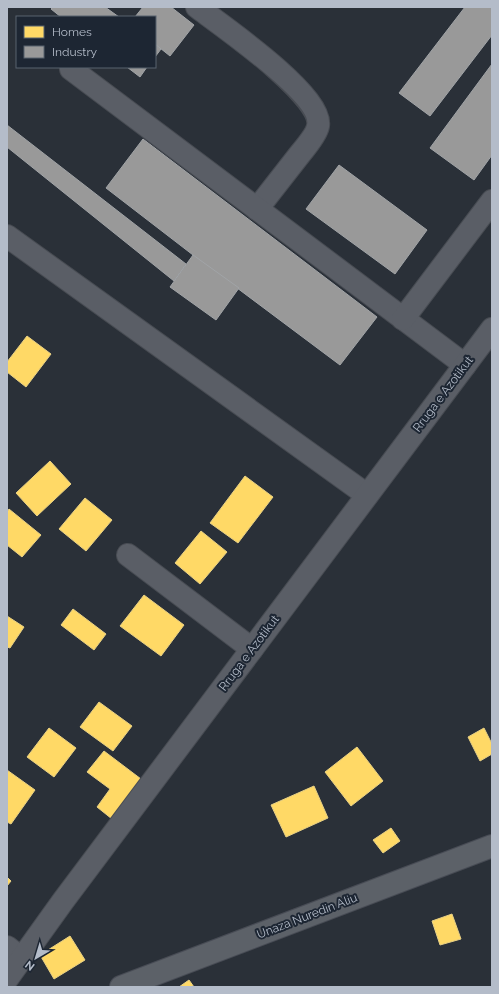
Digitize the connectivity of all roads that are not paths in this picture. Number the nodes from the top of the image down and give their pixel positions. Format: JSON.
{"nodes":[{"id":1,"x":197,"y":7,"type":"edge"},
{"id":2,"x":71,"y":69,"type":"dead end"},
{"id":3,"x":492,"y":201,"type":"edge"},
{"id":4,"x":257,"y":209,"type":"junction"},
{"id":5,"x":11,"y":246,"type":"edge"},
{"id":6,"x":403,"y":319,"type":"junction"},
{"id":7,"x":492,"y":329,"type":"edge"},
{"id":8,"x":465,"y":365,"type":"junction"},
{"id":9,"x":367,"y":495,"type":"junction"},
{"id":10,"x":128,"y":555,"type":"dead end"},
{"id":11,"x":252,"y":649,"type":"junction"},
{"id":12,"x":492,"y":846,"type":"edge"},
{"id":13,"x":14,"y":952,"type":"edge"},
{"id":14,"x":7,"y":979,"type":"edge"},
{"id":15,"x":124,"y":987,"type":"edge"}],
"edges":[{"from":1,"to":4,"type":"street"},
{"from":2,"to":4,"type":"street"},
{"from":3,"to":6,"type":"street"},
{"from":4,"to":6,"type":"street"},
{"from":5,"to":9,"type":"street"},
{"from":6,"to":8,"type":"street"},
{"from":7,"to":8,"type":"street","name":"Rruga e Azotikut"},
{"from":8,"to":9,"type":"street","name":"Rruga e Azotikut"},
{"from":9,"to":11,"type":"street","name":"Rruga e Azotikut"},
{"from":10,"to":11,"type":"street"},
{"from":11,"to":13,"type":"street","name":"Rruga e Azotikut"},
{"from":12,"to":15,"type":"main road","name":"Unaza Nuredin Aliu"},
{"from":13,"to":14,"type":"street","name":"Rruga e Azotikut"}]}
